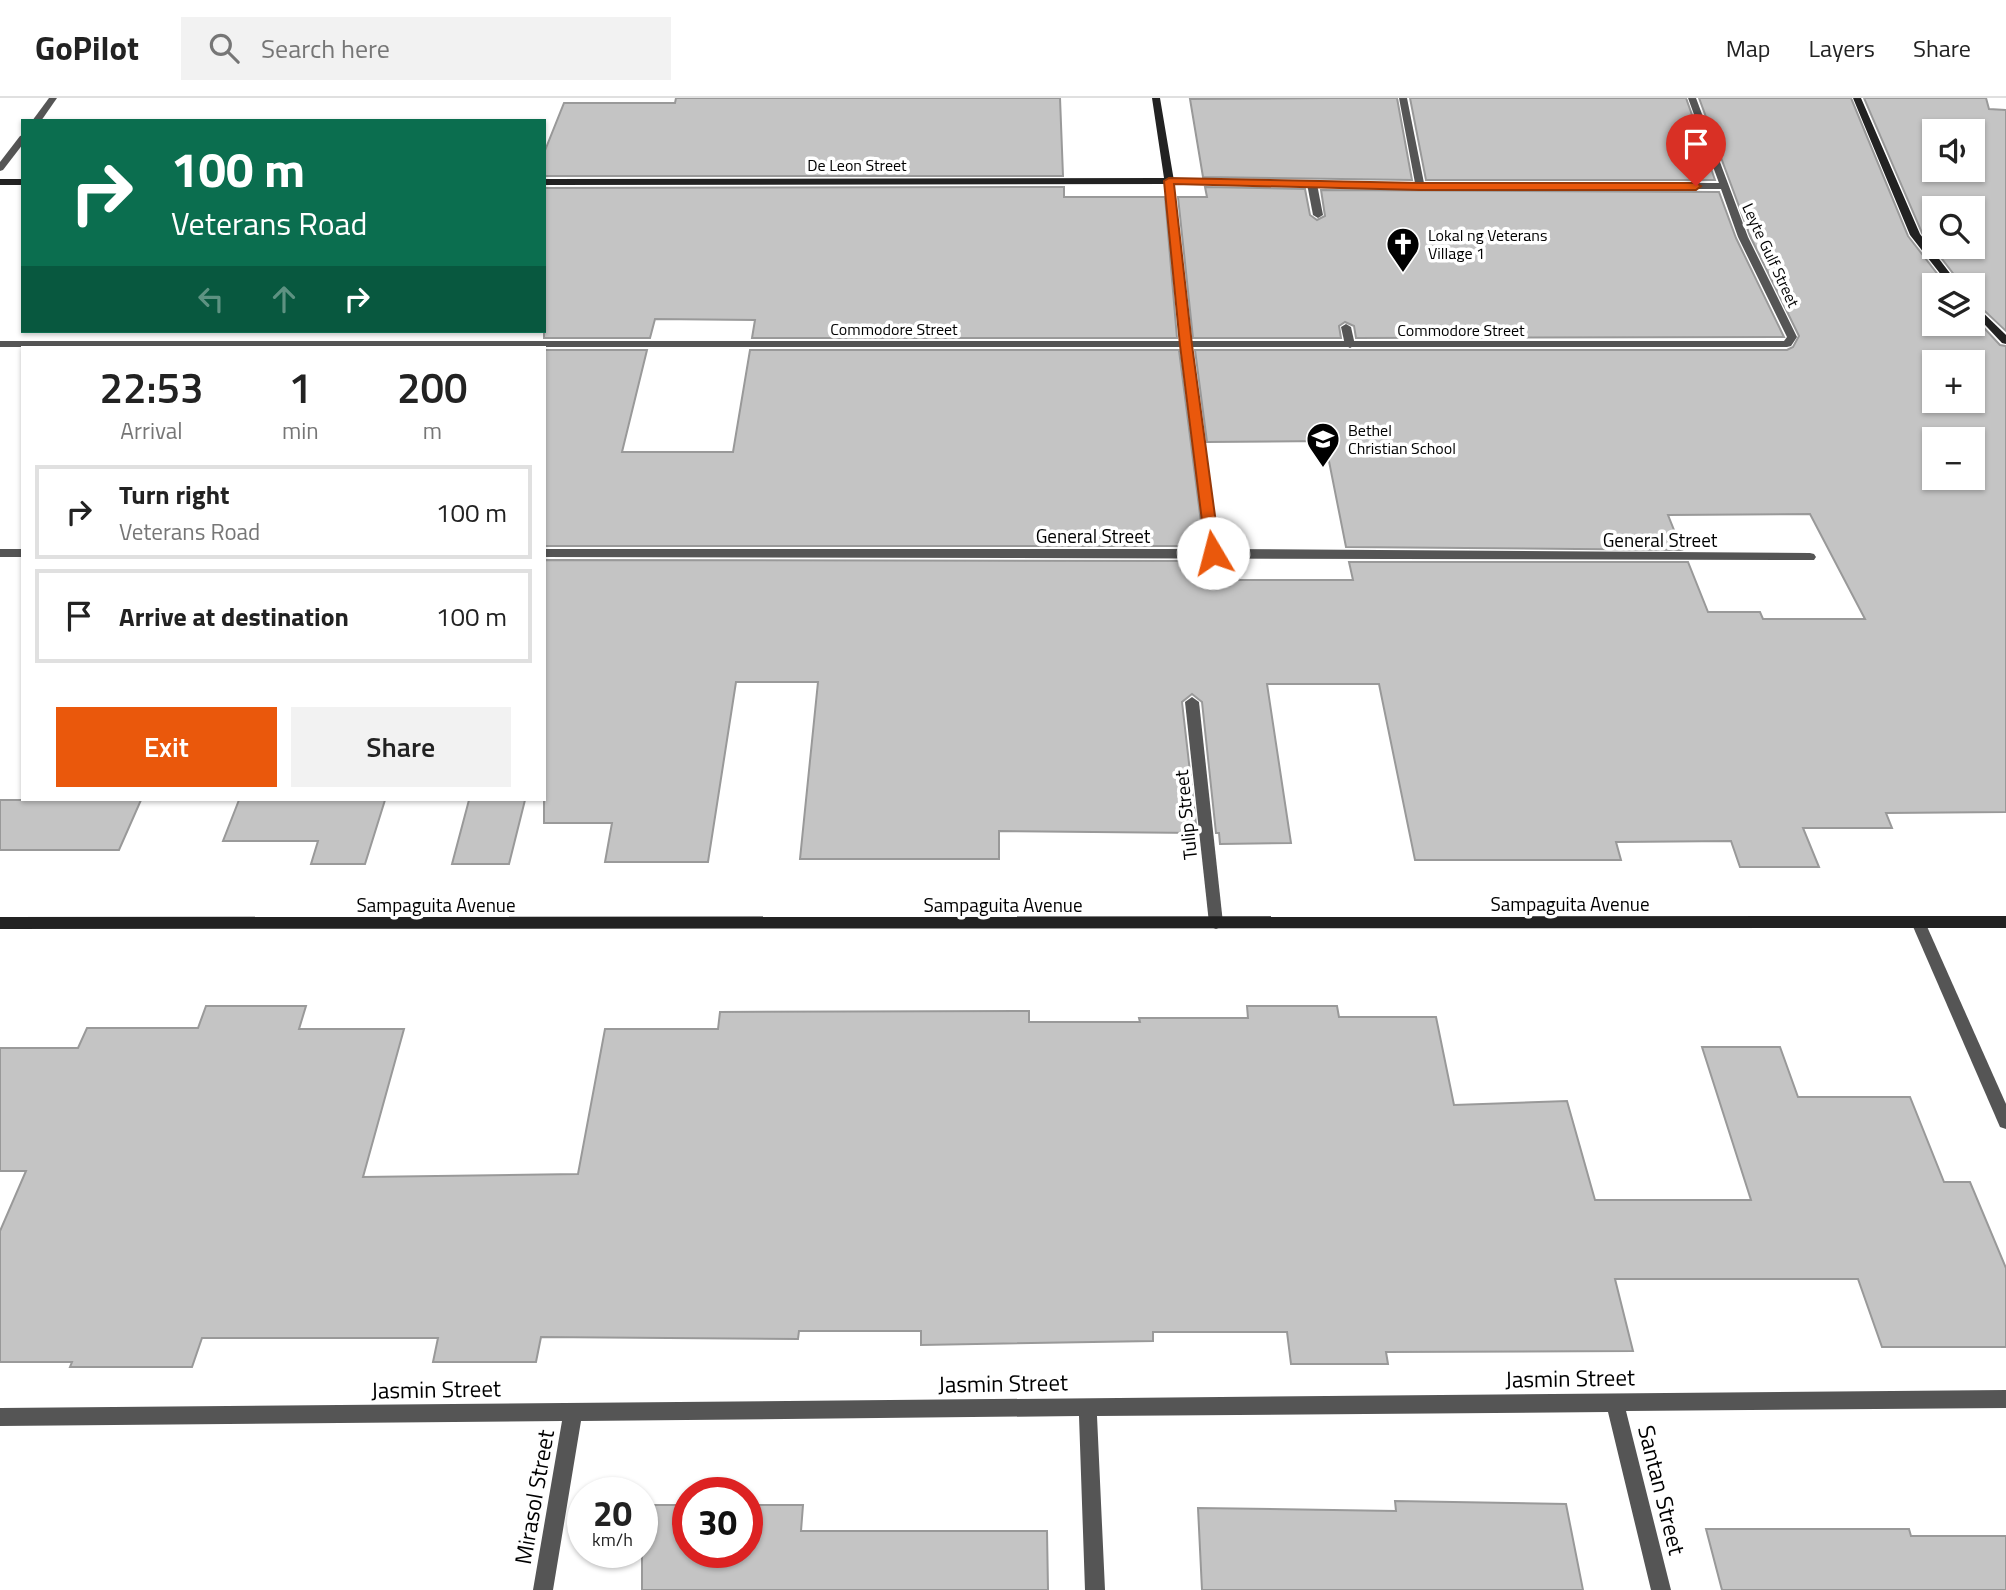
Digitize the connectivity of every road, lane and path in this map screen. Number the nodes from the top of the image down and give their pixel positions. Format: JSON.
{"nodes":[{"id":1,"x":53,"y":98,"type":"edge"},
{"id":2,"x":1156,"y":98,"type":"edge"},
{"id":3,"x":1403,"y":98,"type":"edge"},
{"id":4,"x":1692,"y":98,"type":"edge"},
{"id":5,"x":1857,"y":98,"type":"edge"},
{"id":6,"x":37,"y":119,"type":"edge"},
{"id":7,"x":21,"y":141,"type":"edge"},
{"id":8,"x":0,"y":167,"type":"edge"},
{"id":9,"x":1169,"y":181,"type":"junction"},
{"id":10,"x":21,"y":182,"type":"edge"},
{"id":11,"x":546,"y":182,"type":"edge"},
{"id":12,"x":0,"y":183,"type":"edge"},
{"id":13,"x":1312,"y":184,"type":"junction"},
{"id":14,"x":1420,"y":186,"type":"junction"},
{"id":15,"x":1723,"y":186,"type":"junction"},
{"id":16,"x":1318,"y":215,"type":"dead end"},
{"id":17,"x":1945,"y":273,"type":"edge"},
{"id":18,"x":1985,"y":318,"type":"edge"},
{"id":19,"x":1346,"y":327,"type":"dead end"},
{"id":20,"x":2004,"y":338,"type":"edge"},
{"id":21,"x":0,"y":344,"type":"edge"},
{"id":22,"x":1787,"y":344,"type":"joint"},
{"id":23,"x":1186,"y":345,"type":"junction"},
{"id":24,"x":1350,"y":345,"type":"junction"},
{"id":25,"x":0,"y":553,"type":"edge"},
{"id":26,"x":21,"y":553,"type":"edge"},
{"id":27,"x":546,"y":553,"type":"edge"},
{"id":28,"x":1213,"y":553,"type":"junction"},
{"id":29,"x":1810,"y":557,"type":"dead end"},
{"id":30,"x":1192,"y":702,"type":"dead end"},
{"id":31,"x":1918,"y":922,"type":"junction"},
{"id":32,"x":2006,"y":922,"type":"edge"},
{"id":33,"x":0,"y":923,"type":"edge"},
{"id":34,"x":1216,"y":923,"type":"junction"},
{"id":35,"x":2006,"y":1122,"type":"edge"},
{"id":36,"x":2006,"y":1398,"type":"edge"},
{"id":37,"x":1615,"y":1402,"type":"junction"},
{"id":38,"x":1088,"y":1407,"type":"junction"},
{"id":39,"x":573,"y":1412,"type":"junction"},
{"id":40,"x":0,"y":1417,"type":"edge"},
{"id":41,"x":543,"y":1590,"type":"edge"},
{"id":42,"x":1095,"y":1590,"type":"edge"},
{"id":43,"x":1661,"y":1590,"type":"edge"}],
"edges":[{"from":1,"to":6,"type":"street"},
{"from":2,"to":9,"type":"main road"},
{"from":3,"to":14,"type":"street"},
{"from":4,"to":15,"type":"street","name":"Leyte Gulf Street"},
{"from":5,"to":17,"type":"main road"},
{"from":7,"to":8,"type":"street"},
{"from":9,"to":11,"type":"main road","name":"De Leon Street"},
{"from":9,"to":13,"type":"street"},
{"from":9,"to":23,"type":"street"},
{"from":10,"to":12,"type":"main road"},
{"from":13,"to":14,"type":"street"},
{"from":13,"to":16,"type":"street"},
{"from":14,"to":15,"type":"street"},
{"from":15,"to":22,"type":"street","name":"Leyte Gulf Street"},
{"from":18,"to":20,"type":"main road"},
{"from":19,"to":24,"type":"street"},
{"from":21,"to":23,"type":"street","name":"Commodore Street"},
{"from":22,"to":24,"type":"street","name":"Commodore Street"},
{"from":23,"to":24,"type":"street","name":"Commodore Street"},
{"from":23,"to":28,"type":"street"},
{"from":25,"to":26,"type":"street"},
{"from":27,"to":28,"type":"street","name":"General Street"},
{"from":28,"to":29,"type":"street","name":"General Street"},
{"from":30,"to":34,"type":"street","name":"Tulip Street"},
{"from":31,"to":32,"type":"main road","name":"Sampaguita Avenue"},
{"from":31,"to":34,"type":"main road","name":"Sampaguita Avenue"},
{"from":31,"to":35,"type":"street"},
{"from":33,"to":34,"type":"main road","name":"Sampaguita Avenue"},
{"from":36,"to":37,"type":"street","name":"Jasmin Street"},
{"from":37,"to":38,"type":"street","name":"Jasmin Street"},
{"from":37,"to":43,"type":"street","name":"Santan Street"},
{"from":38,"to":39,"type":"street","name":"Jasmin Street"},
{"from":38,"to":42,"type":"street"},
{"from":39,"to":40,"type":"street","name":"Jasmin Street"},
{"from":39,"to":41,"type":"street","name":"Mirasol Street"}]}
